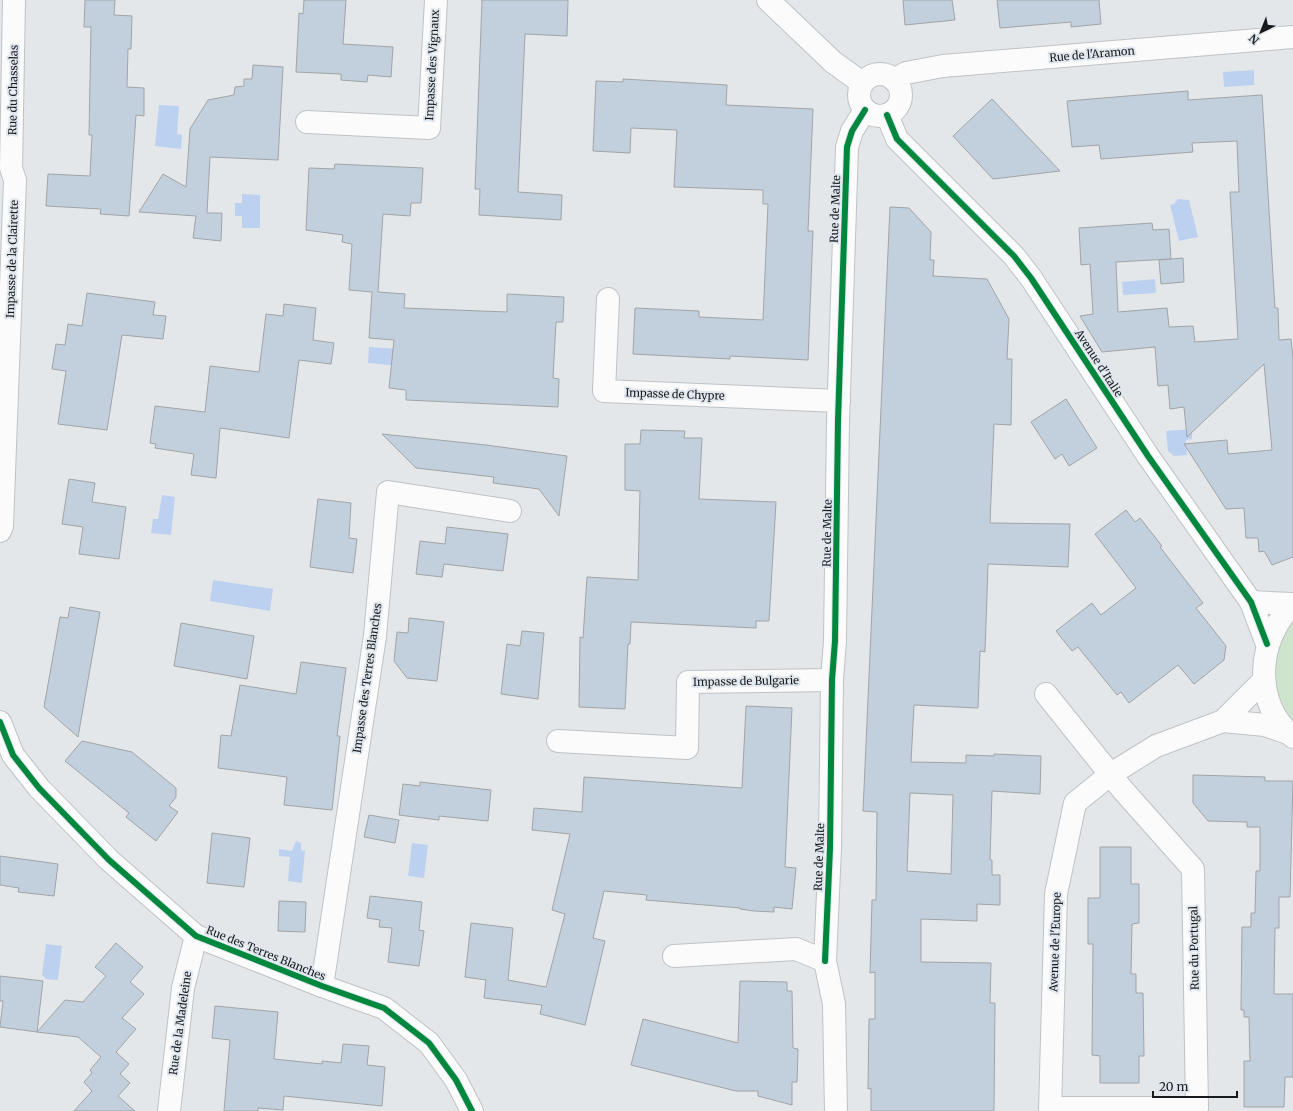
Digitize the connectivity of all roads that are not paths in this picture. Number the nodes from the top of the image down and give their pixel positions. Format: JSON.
{"nodes":[{"id":1,"x":14,"y":0,"type":"edge"},
{"id":2,"x":436,"y":0,"type":"edge"},
{"id":3,"x":768,"y":0,"type":"edge"},
{"id":4,"x":1293,"y":37,"type":"edge"},
{"id":5,"x":894,"y":80,"type":"junction"},
{"id":6,"x":862,"y":83,"type":"junction"},
{"id":7,"x":865,"y":110,"type":"junction"},
{"id":8,"x":887,"y":115,"type":"junction"},
{"id":9,"x":307,"y":122,"type":"dead end"},
{"id":10,"x":15,"y":180,"type":"joint"},
{"id":11,"x":608,"y":299,"type":"dead end"},
{"id":12,"x":839,"y":401,"type":"junction"},
{"id":13,"x":510,"y":511,"type":"dead end"},
{"id":14,"x":0,"y":531,"type":"edge"},
{"id":15,"x":1251,"y":602,"type":"junction"},
{"id":16,"x":1292,"y":604,"type":"edge"},
{"id":17,"x":1267,"y":644,"type":"junction"},
{"id":18,"x":832,"y":680,"type":"junction"},
{"id":19,"x":1264,"y":680,"type":"junction"},
{"id":20,"x":1046,"y":694,"type":"dead end"},
{"id":21,"x":1224,"y":721,"type":"junction"},
{"id":22,"x":0,"y":722,"type":"edge"},
{"id":23,"x":1290,"y":735,"type":"edge"},
{"id":24,"x":558,"y":741,"type":"dead end"},
{"id":25,"x":1111,"y":774,"type":"junction"},
{"id":26,"x":196,"y":936,"type":"junction"},
{"id":27,"x":674,"y":956,"type":"dead end"},
{"id":28,"x":825,"y":961,"type":"junction"},
{"id":29,"x":322,"y":986,"type":"junction"},
{"id":30,"x":1050,"y":1110,"type":"edge"},
{"id":31,"x":169,"y":1111,"type":"edge"},
{"id":32,"x":472,"y":1111,"type":"edge"},
{"id":33,"x":836,"y":1111,"type":"edge"}],
"edges":[{"from":1,"to":10,"type":"street","name":"Rue du Chasselas"},
{"from":2,"to":9,"type":"street","name":"Impasse des Vignaux"},
{"from":3,"to":6,"type":"street"},
{"from":4,"to":5,"type":"street","name":"Rue de l'Aramon"},
{"from":5,"to":6,"type":"street"},
{"from":5,"to":8,"type":"street"},
{"from":6,"to":7,"type":"street"},
{"from":7,"to":8,"type":"street"},
{"from":7,"to":12,"type":"street","name":"Rue de Malte"},
{"from":8,"to":15,"type":"street","name":"Avenue d'Italie"},
{"from":10,"to":14,"type":"street","name":"Impasse de la Clairette"},
{"from":11,"to":12,"type":"street","name":"Impasse de Chypre"},
{"from":12,"to":18,"type":"street","name":"Rue de Malte"},
{"from":13,"to":29,"type":"street","name":"Impasse des Terres Blanches"},
{"from":15,"to":16,"type":"street"},
{"from":15,"to":17,"type":"street","name":"Avenue d'Italie"},
{"from":16,"to":17,"type":"street"},
{"from":17,"to":19,"type":"street"},
{"from":18,"to":24,"type":"street","name":"Impasse de Bulgarie"},
{"from":18,"to":28,"type":"street","name":"Rue de Malte"},
{"from":19,"to":21,"type":"street","name":"Avenue de l'Europe"},
{"from":19,"to":23,"type":"street"},
{"from":20,"to":25,"type":"street","name":"Rue du Portugal"},
{"from":21,"to":23,"type":"street","name":"Avenue de l'Europe"},
{"from":21,"to":25,"type":"street","name":"Avenue de l'Europe"},
{"from":22,"to":26,"type":"street","name":"Rue des Terres Blanches"},
{"from":25,"to":30,"type":"street","name":"Avenue de l'Europe"},
{"from":25,"to":30,"type":"street","name":"Rue du Portugal"},
{"from":26,"to":29,"type":"street","name":"Rue des Terres Blanches"},
{"from":26,"to":31,"type":"street","name":"Rue de la Madeleine"},
{"from":27,"to":28,"type":"street"},
{"from":28,"to":33,"type":"street","name":"Rue de Malte"},
{"from":29,"to":32,"type":"street","name":"Rue des Terres Blanches"}]}
